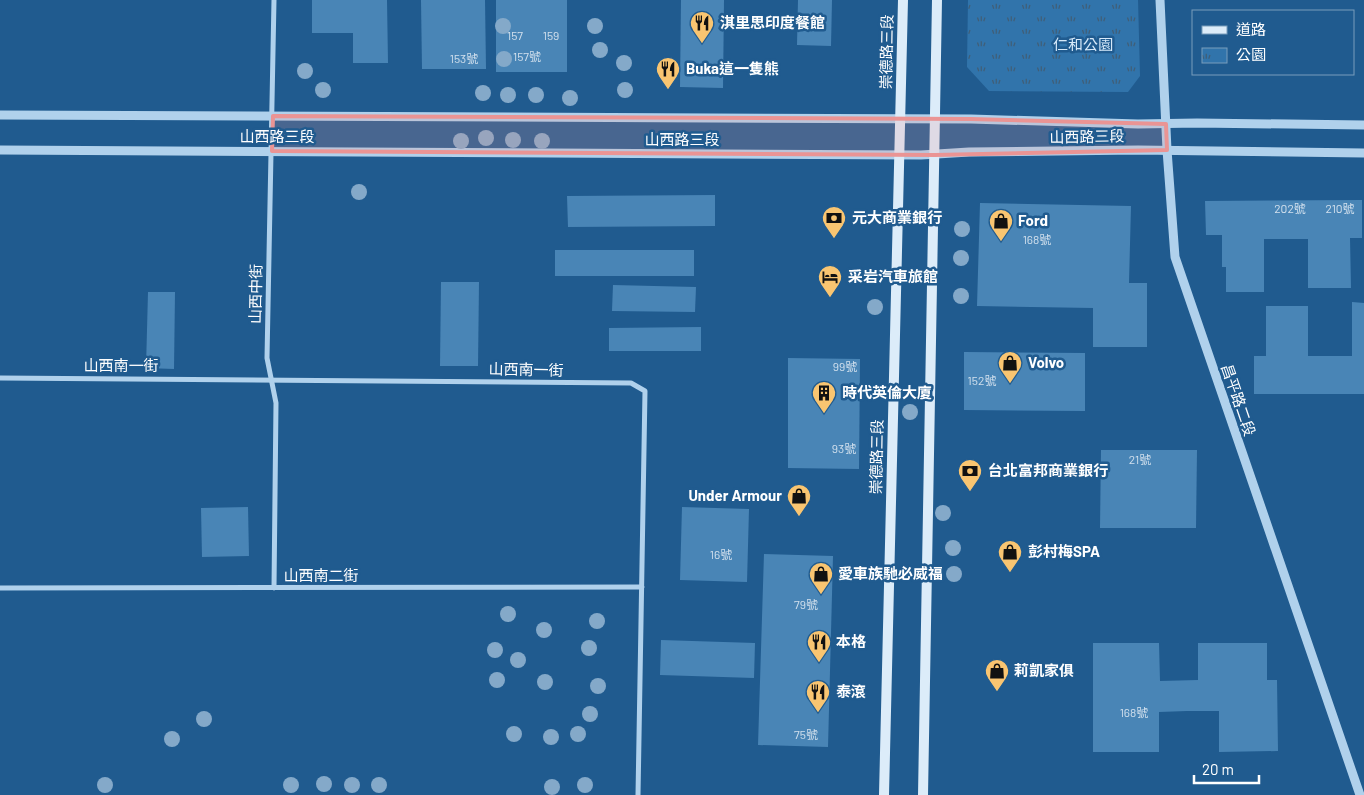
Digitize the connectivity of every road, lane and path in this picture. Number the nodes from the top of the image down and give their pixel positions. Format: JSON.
{"nodes":[{"id":1,"x":274,"y":0,"type":"edge"},
{"id":2,"x":903,"y":0,"type":"edge"},
{"id":3,"x":937,"y":0,"type":"edge"},
{"id":4,"x":1160,"y":0,"type":"edge"},
{"id":5,"x":0,"y":115,"type":"edge"},
{"id":6,"x":272,"y":116,"type":"junction"},
{"id":7,"x":900,"y":119,"type":"junction"},
{"id":8,"x":935,"y":119,"type":"junction"},
{"id":9,"x":1166,"y":124,"type":"junction"},
{"id":10,"x":1364,"y":125,"type":"edge"},
{"id":11,"x":0,"y":150,"type":"edge"},
{"id":12,"x":1167,"y":150,"type":"junction"},
{"id":13,"x":272,"y":152,"type":"junction"},
{"id":14,"x":1364,"y":152,"type":"edge"},
{"id":15,"x":900,"y":155,"type":"junction"},
{"id":16,"x":936,"y":155,"type":"junction"},
{"id":17,"x":0,"y":378,"type":"edge"},
{"id":18,"x":271,"y":380,"type":"junction"},
{"id":19,"x":642,"y":587,"type":"junction"},
{"id":20,"x":0,"y":588,"type":"edge"},
{"id":21,"x":274,"y":588,"type":"junction"},
{"id":22,"x":638,"y":795,"type":"edge"},
{"id":23,"x":884,"y":795,"type":"edge"},
{"id":24,"x":923,"y":795,"type":"edge"},
{"id":25,"x":1360,"y":795,"type":"edge"}],
"edges":[{"from":1,"to":6,"type":"street","name":"山西中街"},
{"from":2,"to":7,"type":"main road","name":"崇德路三段"},
{"from":3,"to":8,"type":"main road"},
{"from":4,"to":9,"type":"street","name":"昌平路二段"},
{"from":5,"to":6,"type":"street","name":"山西路三段"},
{"from":6,"to":7,"type":"street","name":"山西路三段"},
{"from":6,"to":13,"type":"street","name":"山西中街"},
{"from":7,"to":8,"type":"street","name":"山西路三段"},
{"from":7,"to":15,"type":"main road","name":"崇德路三段"},
{"from":8,"to":9,"type":"street","name":"山西路三段"},
{"from":8,"to":16,"type":"main road"},
{"from":9,"to":10,"type":"street","name":"山西路三段"},
{"from":9,"to":12,"type":"street","name":"昌平路二段"},
{"from":11,"to":13,"type":"street","name":"山西路三段"},
{"from":12,"to":14,"type":"street","name":"山西路三段"},
{"from":12,"to":16,"type":"street","name":"山西路三段"},
{"from":12,"to":25,"type":"street","name":"昌平路二段"},
{"from":13,"to":15,"type":"street","name":"山西路三段"},
{"from":13,"to":18,"type":"street","name":"山西中街"},
{"from":15,"to":16,"type":"street","name":"山西路三段"},
{"from":15,"to":23,"type":"main road","name":"崇德路三段"},
{"from":16,"to":24,"type":"main road"},
{"from":17,"to":18,"type":"street","name":"山西南一街"},
{"from":18,"to":19,"type":"street","name":"山西南一街"},
{"from":18,"to":21,"type":"street","name":"山西中街"},
{"from":19,"to":21,"type":"street","name":"山西南二街"},
{"from":19,"to":22,"type":"street","name":"山西南一街"},
{"from":20,"to":21,"type":"street","name":"山西南二街"}]}
